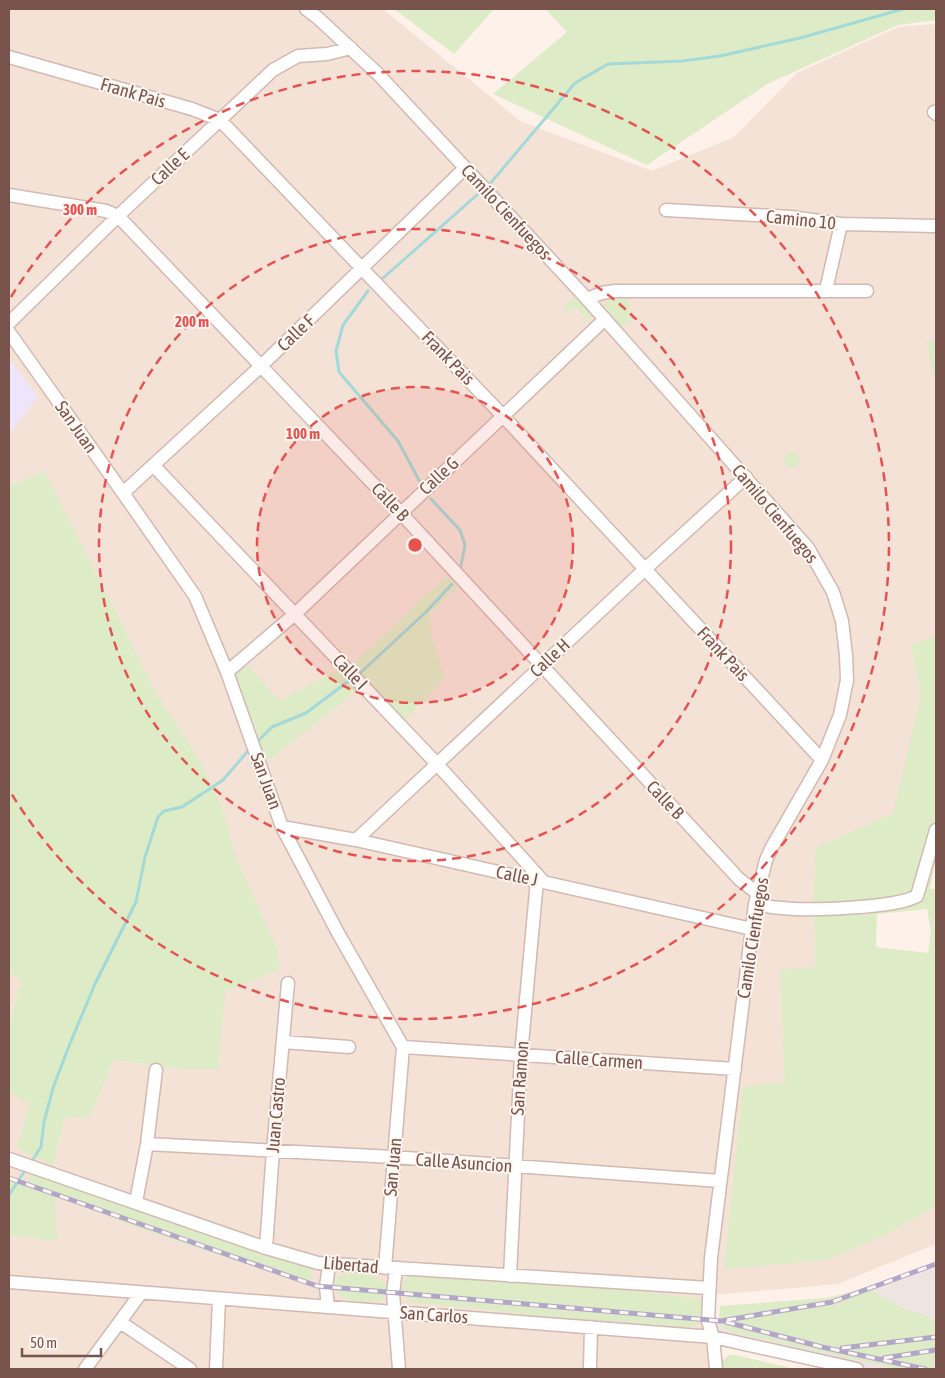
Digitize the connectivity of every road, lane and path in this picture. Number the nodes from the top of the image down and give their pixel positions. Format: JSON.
{"nodes":[{"id":1,"x":306,"y":9,"type":"edge"},
{"id":2,"x":352,"y":48,"type":"junction"},
{"id":3,"x":9,"y":57,"type":"edge"},
{"id":4,"x":220,"y":120,"type":"junction"},
{"id":5,"x":465,"y":168,"type":"junction"},
{"id":6,"x":9,"y":195,"type":"edge"},
{"id":7,"x":666,"y":210,"type":"dead end"},
{"id":8,"x":118,"y":216,"type":"junction"},
{"id":9,"x":841,"y":224,"type":"junction"},
{"id":10,"x":936,"y":226,"type":"edge"},
{"id":11,"x":363,"y":269,"type":"junction"},
{"id":12,"x":826,"y":290,"type":"junction"},
{"id":13,"x":868,"y":291,"type":"dead end"},
{"id":14,"x":587,"y":299,"type":"junction"},
{"id":15,"x":605,"y":320,"type":"junction"},
{"id":16,"x":9,"y":323,"type":"edge"},
{"id":17,"x":9,"y":332,"type":"edge"},
{"id":18,"x":261,"y":366,"type":"junction"},
{"id":19,"x":503,"y":416,"type":"junction"},
{"id":20,"x":153,"y":465,"type":"junction"},
{"id":21,"x":746,"y":477,"type":"junction"},
{"id":22,"x":123,"y":493,"type":"junction"},
{"id":23,"x":400,"y":512,"type":"junction"},
{"id":24,"x":644,"y":570,"type":"junction"},
{"id":25,"x":294,"y":614,"type":"junction"},
{"id":26,"x":541,"y":666,"type":"junction"},
{"id":27,"x":227,"y":672,"type":"junction"},
{"id":28,"x":822,"y":760,"type":"junction"},
{"id":29,"x":438,"y":764,"type":"junction"},
{"id":30,"x":282,"y":827,"type":"junction"},
{"id":31,"x":936,"y":830,"type":"edge"},
{"id":32,"x":356,"y":840,"type":"junction"},
{"id":33,"x":540,"y":880,"type":"junction"},
{"id":34,"x":756,"y":899,"type":"junction"},
{"id":35,"x":752,"y":929,"type":"junction"},
{"id":36,"x":288,"y":983,"type":"dead end"},
{"id":37,"x":283,"y":1042,"type":"junction"},
{"id":38,"x":349,"y":1047,"type":"dead end"},
{"id":39,"x":403,"y":1047,"type":"junction"},
{"id":40,"x":521,"y":1055,"type":"junction"},
{"id":41,"x":735,"y":1069,"type":"junction"},
{"id":42,"x":156,"y":1070,"type":"dead end"},
{"id":43,"x":147,"y":1144,"type":"junction"},
{"id":44,"x":273,"y":1150,"type":"junction"},
{"id":45,"x":393,"y":1158,"type":"junction"},
{"id":46,"x":15,"y":1161,"type":"edge"},
{"id":47,"x":515,"y":1166,"type":"junction"},
{"id":48,"x":720,"y":1181,"type":"junction"},
{"id":49,"x":136,"y":1202,"type":"junction"},
{"id":50,"x":266,"y":1248,"type":"junction"},
{"id":51,"x":329,"y":1264,"type":"junction"},
{"id":52,"x":390,"y":1268,"type":"junction"},
{"id":53,"x":510,"y":1276,"type":"junction"},
{"id":54,"x":9,"y":1282,"type":"edge"},
{"id":55,"x":709,"y":1288,"type":"junction"},
{"id":56,"x":141,"y":1293,"type":"junction"},
{"id":57,"x":218,"y":1299,"type":"junction"},
{"id":58,"x":328,"y":1307,"type":"junction"},
{"id":59,"x":395,"y":1312,"type":"junction"},
{"id":60,"x":120,"y":1322,"type":"junction"},
{"id":61,"x":591,"y":1327,"type":"junction"},
{"id":62,"x":713,"y":1337,"type":"junction"},
{"id":63,"x":85,"y":1369,"type":"edge"},
{"id":64,"x":190,"y":1369,"type":"edge"},
{"id":65,"x":216,"y":1369,"type":"edge"},
{"id":66,"x":399,"y":1369,"type":"edge"},
{"id":67,"x":590,"y":1369,"type":"edge"},
{"id":68,"x":716,"y":1369,"type":"edge"},
{"id":69,"x":856,"y":1369,"type":"edge"}],
"edges":[{"from":1,"to":2,"type":"street","name":"Camilo Cienfuegos"},
{"from":2,"to":4,"type":"street","name":"Calle E"},
{"from":2,"to":5,"type":"street","name":"Camilo Cienfuegos"},
{"from":3,"to":4,"type":"street","name":"Frank Pais"},
{"from":4,"to":8,"type":"street","name":"Calle E"},
{"from":4,"to":11,"type":"street","name":"Frank Pais"},
{"from":5,"to":11,"type":"street","name":"Calle F"},
{"from":5,"to":14,"type":"street","name":"Camilo Cienfuegos"},
{"from":6,"to":8,"type":"street"},
{"from":7,"to":9,"type":"street","name":"Camino 10"},
{"from":8,"to":16,"type":"street","name":"Calle E"},
{"from":8,"to":18,"type":"street","name":"Calle B"},
{"from":9,"to":10,"type":"street","name":"Camino 10"},
{"from":9,"to":12,"type":"street"},
{"from":11,"to":18,"type":"street","name":"Calle F"},
{"from":11,"to":19,"type":"street","name":"Frank Pais"},
{"from":12,"to":13,"type":"street"},
{"from":12,"to":14,"type":"street"},
{"from":14,"to":15,"type":"street","name":"Camilo Cienfuegos"},
{"from":15,"to":19,"type":"street","name":"Calle G"},
{"from":15,"to":21,"type":"street","name":"Camilo Cienfuegos"},
{"from":17,"to":22,"type":"street","name":"San Juan"},
{"from":18,"to":20,"type":"street","name":"Calle F"},
{"from":18,"to":23,"type":"street","name":"Calle B"},
{"from":19,"to":23,"type":"street","name":"Calle G"},
{"from":19,"to":24,"type":"street","name":"Frank Pais"},
{"from":20,"to":22,"type":"street","name":"Calle F"},
{"from":20,"to":25,"type":"street","name":"Calle I"},
{"from":21,"to":24,"type":"street","name":"Calle H"},
{"from":21,"to":28,"type":"street","name":"Camilo Cienfuegos"},
{"from":22,"to":27,"type":"street","name":"San Juan"},
{"from":23,"to":25,"type":"street","name":"Calle G"},
{"from":23,"to":26,"type":"street","name":"Calle B"},
{"from":24,"to":26,"type":"street","name":"Calle H"},
{"from":24,"to":28,"type":"street","name":"Frank Pais"},
{"from":25,"to":27,"type":"street","name":"Calle G"},
{"from":25,"to":29,"type":"street","name":"Calle I"},
{"from":26,"to":29,"type":"street","name":"Calle H"},
{"from":26,"to":34,"type":"street","name":"Calle B"},
{"from":27,"to":30,"type":"street","name":"San Juan"},
{"from":28,"to":34,"type":"street","name":"Camilo Cienfuegos"},
{"from":29,"to":32,"type":"street","name":"Calle H"},
{"from":29,"to":33,"type":"street","name":"Calle I"},
{"from":30,"to":32,"type":"street","name":"Calle J"},
{"from":30,"to":39,"type":"street","name":"San Juan"},
{"from":31,"to":34,"type":"street"},
{"from":32,"to":33,"type":"street","name":"Calle J"},
{"from":33,"to":35,"type":"street","name":"Calle J"},
{"from":33,"to":40,"type":"street","name":"San Ramon"},
{"from":34,"to":35,"type":"street","name":"Camilo Cienfuegos"},
{"from":35,"to":41,"type":"street","name":"Camilo Cienfuegos"},
{"from":36,"to":37,"type":"street","name":"Juan Castro"},
{"from":37,"to":38,"type":"street"},
{"from":37,"to":44,"type":"street","name":"Juan Castro"},
{"from":39,"to":40,"type":"street","name":"Calle Carmen"},
{"from":39,"to":45,"type":"street","name":"San Juan"},
{"from":40,"to":41,"type":"street","name":"Calle Carmen"},
{"from":40,"to":47,"type":"street","name":"San Ramon"},
{"from":41,"to":48,"type":"street","name":"Camilo Cienfuegos"},
{"from":42,"to":43,"type":"street"},
{"from":43,"to":44,"type":"street","name":"Calle Asuncion"},
{"from":43,"to":49,"type":"street"},
{"from":44,"to":45,"type":"street","name":"Calle Asuncion"},
{"from":44,"to":50,"type":"street","name":"Juan Castro"},
{"from":45,"to":47,"type":"street","name":"Calle Asuncion"},
{"from":45,"to":52,"type":"street","name":"San Juan"},
{"from":46,"to":49,"type":"street","name":"Libertad"},
{"from":47,"to":48,"type":"street","name":"Calle Asuncion"},
{"from":47,"to":53,"type":"street","name":"San Ramon"},
{"from":48,"to":55,"type":"street","name":"Camilo Cienfuegos"},
{"from":49,"to":50,"type":"street","name":"Libertad"},
{"from":50,"to":51,"type":"street","name":"Libertad"},
{"from":51,"to":52,"type":"street","name":"Libertad"},
{"from":51,"to":58,"type":"street"},
{"from":52,"to":53,"type":"street","name":"Libertad"},
{"from":52,"to":59,"type":"street","name":"San Juan"},
{"from":53,"to":55,"type":"street","name":"Libertad"},
{"from":54,"to":56,"type":"street","name":"San Carlos"},
{"from":55,"to":62,"type":"street","name":"Camilo Cienfuegos"},
{"from":56,"to":57,"type":"street","name":"San Carlos"},
{"from":56,"to":60,"type":"street"},
{"from":57,"to":58,"type":"street","name":"San Carlos"},
{"from":57,"to":65,"type":"street"},
{"from":58,"to":59,"type":"street","name":"San Carlos"},
{"from":59,"to":61,"type":"street","name":"San Carlos"},
{"from":59,"to":66,"type":"street","name":"San Juan"},
{"from":60,"to":63,"type":"street"},
{"from":60,"to":64,"type":"street"},
{"from":61,"to":62,"type":"street","name":"San Carlos"},
{"from":61,"to":67,"type":"street"},
{"from":62,"to":68,"type":"street","name":"Camilo Cienfuegos"},
{"from":62,"to":69,"type":"street","name":"San Carlos"}]}
